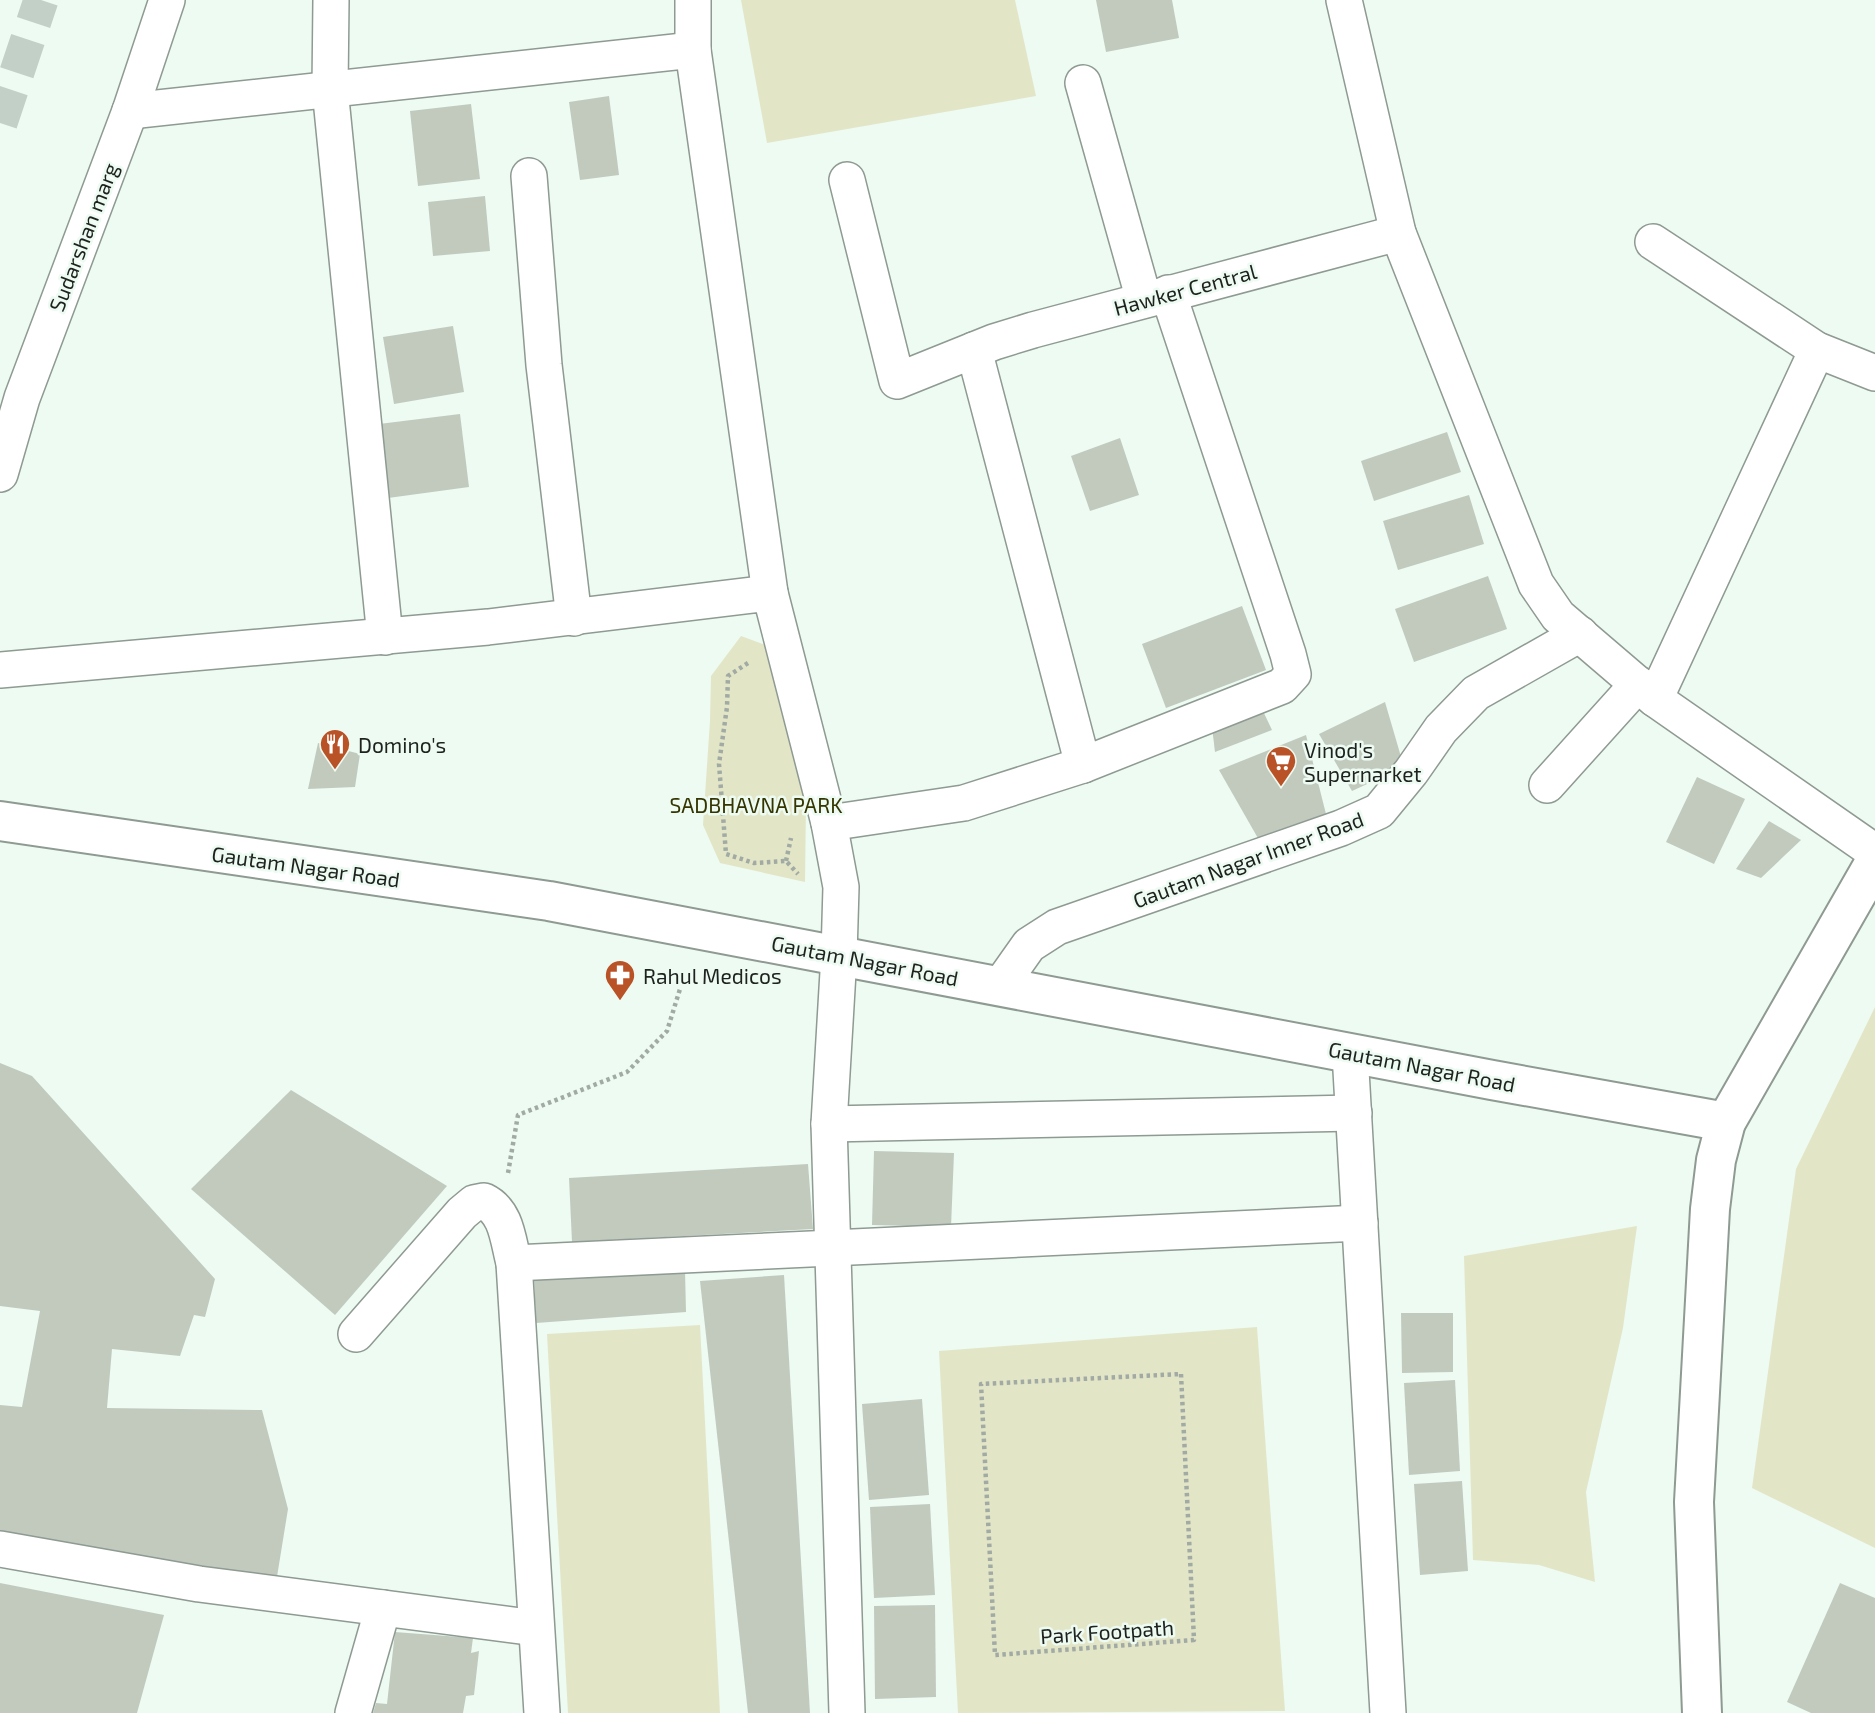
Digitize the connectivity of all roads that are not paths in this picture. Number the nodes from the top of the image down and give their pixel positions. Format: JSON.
{"nodes":[{"id":1,"x":167,"y":0,"type":"edge"},
{"id":2,"x":331,"y":0,"type":"edge"},
{"id":3,"x":693,"y":0,"type":"edge"},
{"id":4,"x":1344,"y":0,"type":"edge"},
{"id":5,"x":693,"y":50,"type":"junction"},
{"id":6,"x":1083,"y":83,"type":"dead end"},
{"id":7,"x":330,"y":89,"type":"junction"},
{"id":8,"x":130,"y":111,"type":"junction"},
{"id":9,"x":529,"y":176,"type":"dead end"},
{"id":10,"x":847,"y":180,"type":"dead end"},
{"id":11,"x":1398,"y":233,"type":"junction"},
{"id":12,"x":1653,"y":242,"type":"dead end"},
{"id":13,"x":1156,"y":297,"type":"junction"},
{"id":14,"x":974,"y":350,"type":"junction"},
{"id":15,"x":1817,"y":350,"type":"junction"},
{"id":16,"x":1875,"y":373,"type":"edge"},
{"id":17,"x":0,"y":474,"type":"edge"},
{"id":18,"x":770,"y":593,"type":"junction"},
{"id":19,"x":574,"y":618,"type":"junction"},
{"id":20,"x":1580,"y":634,"type":"junction"},
{"id":21,"x":386,"y":637,"type":"junction"},
{"id":22,"x":0,"y":670,"type":"edge"},
{"id":23,"x":1646,"y":691,"type":"junction"},
{"id":24,"x":1083,"y":765,"type":"junction"},
{"id":25,"x":1547,"y":785,"type":"dead end"},
{"id":26,"x":0,"y":821,"type":"edge"},
{"id":27,"x":829,"y":823,"type":"junction"},
{"id":28,"x":1875,"y":852,"type":"edge"},
{"id":29,"x":1875,"y":862,"type":"edge"},
{"id":30,"x":839,"y":956,"type":"junction"},
{"id":31,"x":1000,"y":986,"type":"junction"},
{"id":32,"x":1350,"y":1053,"type":"junction"},
{"id":33,"x":1354,"y":1113,"type":"junction"},
{"id":34,"x":1726,"y":1122,"type":"junction"},
{"id":35,"x":829,"y":1124,"type":"junction"},
{"id":36,"x":1360,"y":1223,"type":"junction"},
{"id":37,"x":834,"y":1248,"type":"junction"},
{"id":38,"x":514,"y":1263,"type":"junction"},
{"id":39,"x":356,"y":1334,"type":"dead end"},
{"id":40,"x":0,"y":1549,"type":"edge"},
{"id":41,"x":383,"y":1608,"type":"junction"},
{"id":42,"x":536,"y":1628,"type":"junction"},
{"id":43,"x":353,"y":1713,"type":"edge"},
{"id":44,"x":542,"y":1713,"type":"edge"},
{"id":45,"x":846,"y":1713,"type":"edge"},
{"id":46,"x":1388,"y":1713,"type":"edge"},
{"id":47,"x":1702,"y":1713,"type":"edge"}],
"edges":[{"from":1,"to":8,"type":"street","name":"Sudarshan marg"},
{"from":2,"to":7,"type":"street"},
{"from":3,"to":5,"type":"street"},
{"from":4,"to":11,"type":"street"},
{"from":5,"to":7,"type":"street"},
{"from":5,"to":18,"type":"street"},
{"from":6,"to":13,"type":"street"},
{"from":7,"to":8,"type":"street"},
{"from":7,"to":21,"type":"street"},
{"from":8,"to":17,"type":"street","name":"Sudarshan marg"},
{"from":9,"to":19,"type":"street"},
{"from":10,"to":14,"type":"street","name":"Hawker Central"},
{"from":11,"to":13,"type":"street","name":"Hawker Central"},
{"from":11,"to":20,"type":"street"},
{"from":12,"to":15,"type":"street"},
{"from":13,"to":14,"type":"street","name":"Hawker Central"},
{"from":13,"to":24,"type":"street"},
{"from":14,"to":24,"type":"street"},
{"from":15,"to":16,"type":"street"},
{"from":15,"to":23,"type":"street"},
{"from":18,"to":19,"type":"street"},
{"from":18,"to":27,"type":"street"},
{"from":19,"to":21,"type":"street"},
{"from":20,"to":23,"type":"street"},
{"from":20,"to":31,"type":"street","name":"Gautam Nagar Inner Road"},
{"from":21,"to":22,"type":"street"},
{"from":23,"to":25,"type":"street"},
{"from":23,"to":28,"type":"street"},
{"from":24,"to":27,"type":"street"},
{"from":26,"to":30,"type":"street","name":"Gautam Nagar Road"},
{"from":27,"to":30,"type":"street"},
{"from":29,"to":34,"type":"street"},
{"from":30,"to":31,"type":"street","name":"Gautam Nagar Road"},
{"from":30,"to":35,"type":"street"},
{"from":31,"to":32,"type":"street","name":"Gautam Nagar Road"},
{"from":32,"to":33,"type":"street"},
{"from":32,"to":34,"type":"street","name":"Gautam Nagar Road"},
{"from":33,"to":35,"type":"street"},
{"from":33,"to":36,"type":"street"},
{"from":34,"to":47,"type":"street"},
{"from":35,"to":37,"type":"street"},
{"from":36,"to":37,"type":"street"},
{"from":36,"to":46,"type":"street"},
{"from":37,"to":38,"type":"street"},
{"from":37,"to":45,"type":"street"},
{"from":38,"to":39,"type":"street"},
{"from":38,"to":42,"type":"street"},
{"from":40,"to":41,"type":"street"},
{"from":41,"to":42,"type":"street"},
{"from":41,"to":43,"type":"street"},
{"from":42,"to":44,"type":"street"}]}
